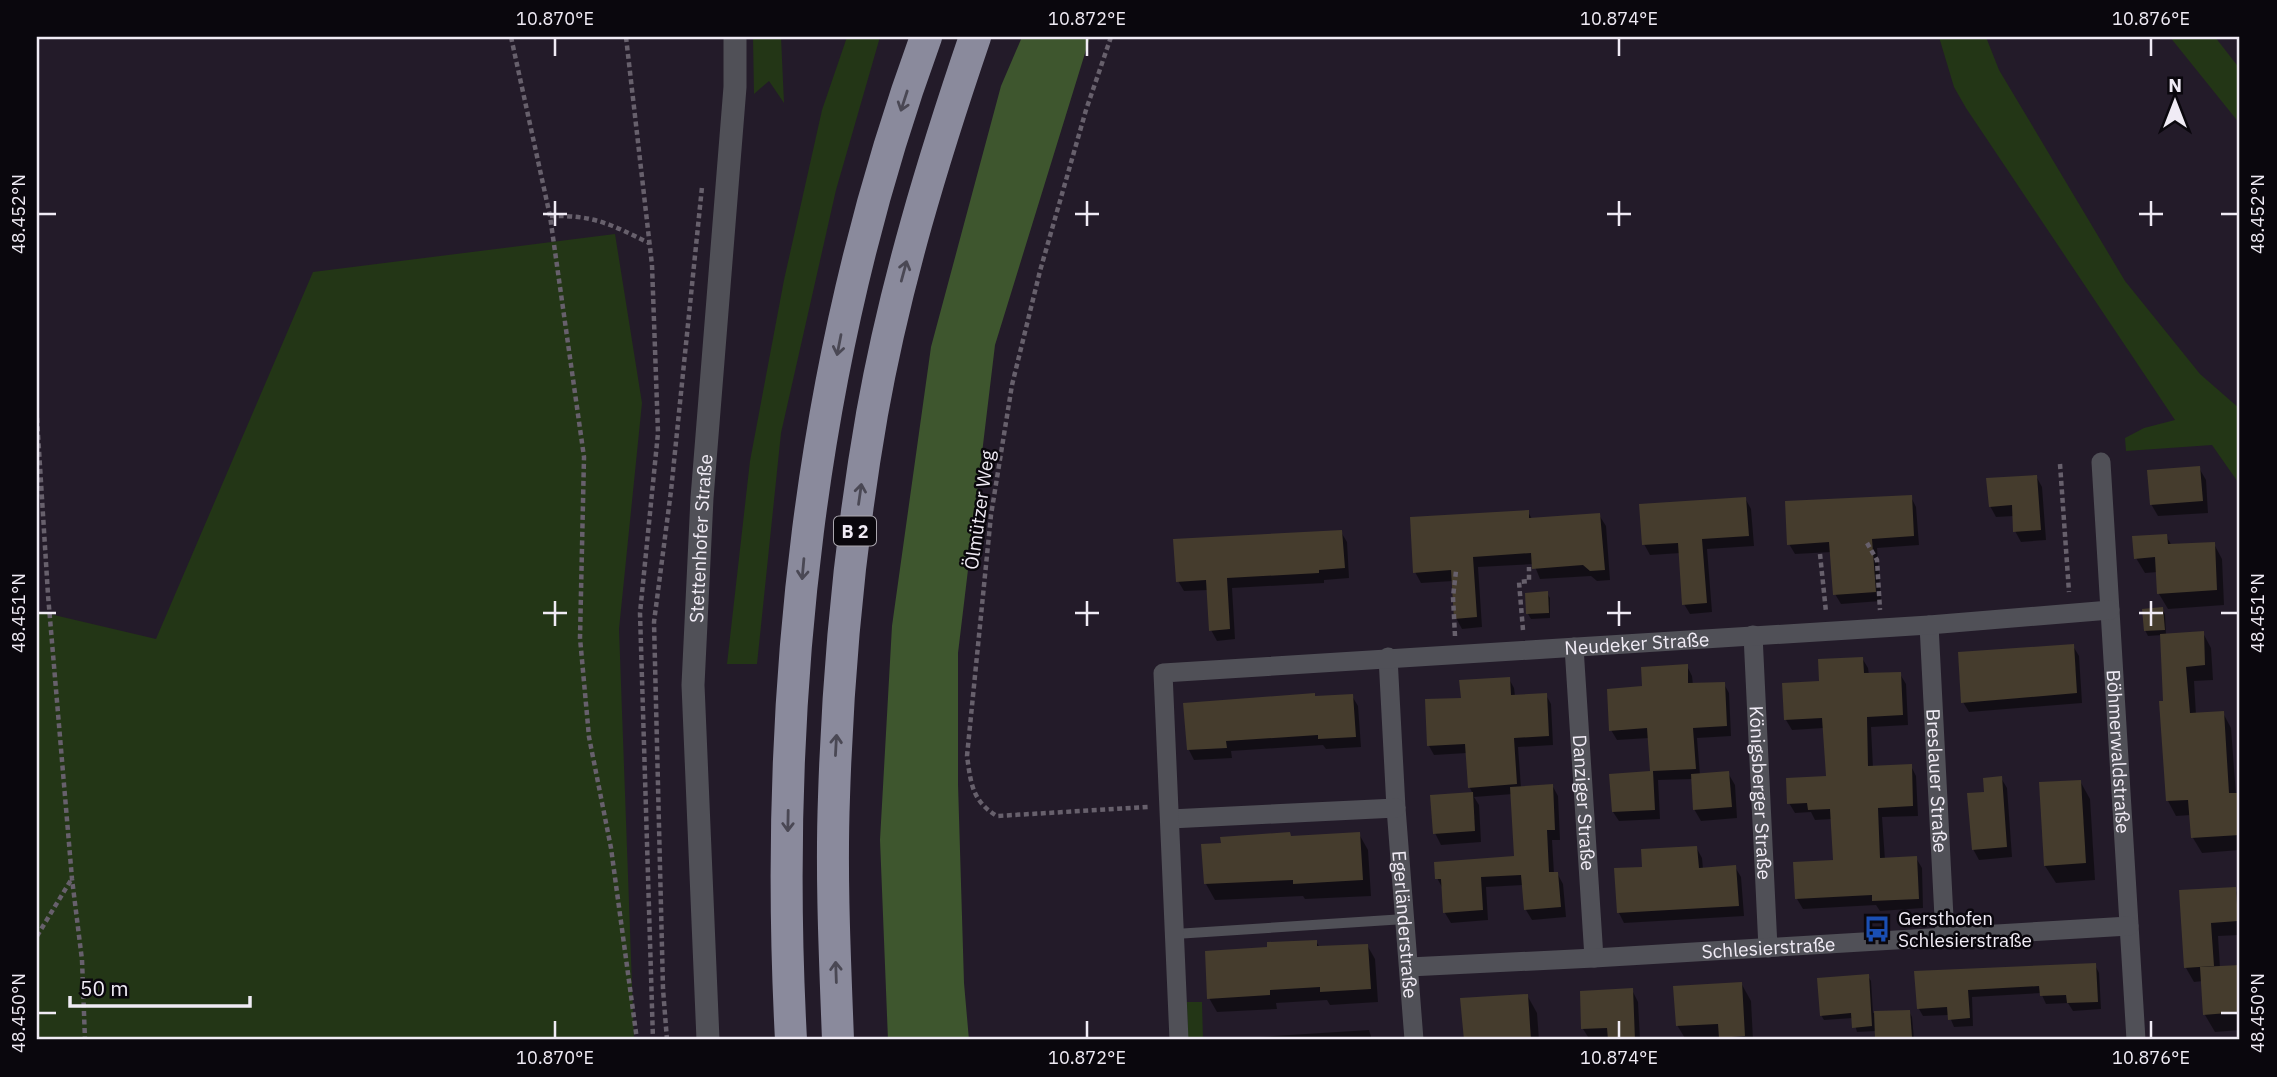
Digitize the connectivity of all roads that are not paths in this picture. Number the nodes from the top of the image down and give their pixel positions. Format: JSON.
{"nodes":[{"id":1,"x":736,"y":37,"type":"edge"},
{"id":2,"x":926,"y":37,"type":"edge"},
{"id":3,"x":975,"y":37,"type":"edge"},
{"id":4,"x":2101,"y":462,"type":"dead end"},
{"id":5,"x":2110,"y":610,"type":"junction"},
{"id":6,"x":1929,"y":625,"type":"junction"},
{"id":7,"x":1752,"y":635,"type":"junction"},
{"id":8,"x":1574,"y":646,"type":"junction"},
{"id":9,"x":1388,"y":657,"type":"junction"},
{"id":10,"x":1396,"y":808,"type":"junction"},
{"id":11,"x":1170,"y":812,"type":"junction"},
{"id":12,"x":1405,"y":919,"type":"junction"},
{"id":13,"x":2129,"y":926,"type":"junction"},
{"id":14,"x":1175,"y":934,"type":"junction"},
{"id":15,"x":1945,"y":937,"type":"junction"},
{"id":16,"x":1769,"y":948,"type":"junction"},
{"id":17,"x":1594,"y":958,"type":"junction"},
{"id":18,"x":1409,"y":967,"type":"junction"},
{"id":19,"x":708,"y":1040,"type":"edge"},
{"id":20,"x":791,"y":1040,"type":"edge"},
{"id":21,"x":838,"y":1040,"type":"edge"},
{"id":22,"x":1179,"y":1040,"type":"edge"},
{"id":23,"x":1414,"y":1040,"type":"edge"},
{"id":24,"x":2136,"y":1040,"type":"edge"}],
"edges":[{"from":1,"to":19,"type":"street","name":"Stettenhofer Straße"},
{"from":2,"to":20,"type":"highway","number":"B 2","one_way":true},
{"from":21,"to":3,"type":"highway","number":"B 2","one_way":true},
{"from":4,"to":5,"type":"street","name":"Böhmerwaldstraße"},
{"from":5,"to":6,"type":"street","name":"Neudeker Straße"},
{"from":5,"to":13,"type":"street","name":"Böhmerwaldstraße"},
{"from":6,"to":7,"type":"street","name":"Neudeker Straße"},
{"from":6,"to":15,"type":"street","name":"Breslauer Straße"},
{"from":7,"to":8,"type":"street","name":"Neudeker Straße"},
{"from":7,"to":16,"type":"street","name":"Königsberger Straße"},
{"from":8,"to":9,"type":"street","name":"Neudeker Straße"},
{"from":8,"to":17,"type":"street","name":"Danziger Straße"},
{"from":9,"to":10,"type":"street","name":"Egerländerstraße"},
{"from":9,"to":11,"type":"street","name":"Neudeker Straße"},
{"from":10,"to":11,"type":"street"},
{"from":10,"to":12,"type":"street","name":"Egerländerstraße"},
{"from":11,"to":14,"type":"street"},
{"from":12,"to":14,"type":"lane"},
{"from":12,"to":18,"type":"street","name":"Egerländerstraße"},
{"from":13,"to":15,"type":"street","name":"Schlesierstraße"},
{"from":13,"to":24,"type":"street","name":"Böhmerwaldstraße"},
{"from":14,"to":22,"type":"street"},
{"from":15,"to":16,"type":"street","name":"Schlesierstraße"},
{"from":16,"to":17,"type":"street","name":"Schlesierstraße"},
{"from":17,"to":18,"type":"street","name":"Schlesierstraße"},
{"from":18,"to":23,"type":"street","name":"Egerländerstraße"}]}
